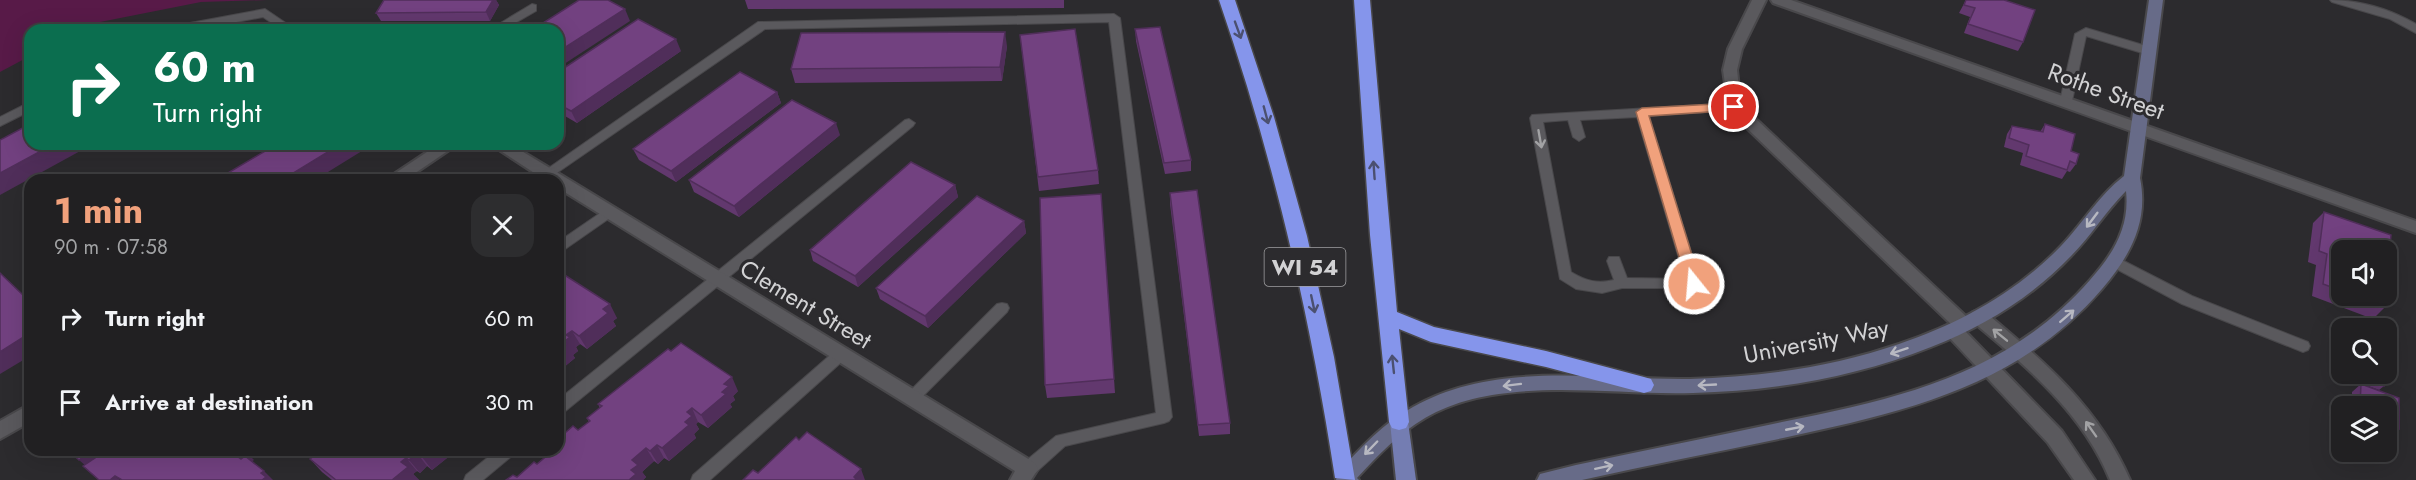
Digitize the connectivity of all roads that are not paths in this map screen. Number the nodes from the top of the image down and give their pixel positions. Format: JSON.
{"nodes":[{"id":1,"x":1227,"y":0,"type":"edge"},
{"id":2,"x":1362,"y":0,"type":"edge"},
{"id":3,"x":1759,"y":0,"type":"edge"},
{"id":4,"x":1778,"y":0,"type":"edge"},
{"id":5,"x":2156,"y":0,"type":"edge"},
{"id":6,"x":2336,"y":0,"type":"edge"},
{"id":7,"x":532,"y":8,"type":"dead end"},
{"id":8,"x":206,"y":24,"type":"edge"},
{"id":9,"x":281,"y":24,"type":"edge"},
{"id":10,"x":505,"y":24,"type":"edge"},
{"id":11,"x":2416,"y":28,"type":"edge"},
{"id":12,"x":2149,"y":51,"type":"junction"},
{"id":13,"x":2066,"y":101,"type":"junction"},
{"id":14,"x":1734,"y":107,"type":"junction"},
{"id":15,"x":24,"y":109,"type":"edge"},
{"id":16,"x":1642,"y":112,"type":"junction"},
{"id":17,"x":1573,"y":116,"type":"junction"},
{"id":18,"x":0,"y":122,"type":"edge"},
{"id":19,"x":909,"y":123,"type":"dead end"},
{"id":20,"x":2139,"y":129,"type":"junction"},
{"id":21,"x":1579,"y":137,"type":"dead end"},
{"id":22,"x":440,"y":150,"type":"edge"},
{"id":23,"x":508,"y":150,"type":"edge"},
{"id":24,"x":402,"y":174,"type":"edge"},
{"id":25,"x":547,"y":174,"type":"edge"},
{"id":26,"x":559,"y":174,"type":"edge"},
{"id":27,"x":2132,"y":178,"type":"junction"},
{"id":28,"x":564,"y":184,"type":"edge"},
{"id":29,"x":609,"y":212,"type":"junction"},
{"id":30,"x":2416,"y":227,"type":"edge"},
{"id":31,"x":564,"y":245,"type":"edge"},
{"id":32,"x":1614,"y":261,"type":"dead end"},
{"id":33,"x":2114,"y":261,"type":"junction"},
{"id":34,"x":717,"y":278,"type":"junction"},
{"id":35,"x":1622,"y":283,"type":"junction"},
{"id":36,"x":1002,"y":308,"type":"dead end"},
{"id":37,"x":1387,"y":316,"type":"junction"},
{"id":38,"x":1965,"y":324,"type":"junction"},
{"id":39,"x":2302,"y":346,"type":"dead end"},
{"id":40,"x":2021,"y":352,"type":"junction"},
{"id":41,"x":841,"y":354,"type":"junction"},
{"id":42,"x":1989,"y":370,"type":"junction"},
{"id":43,"x":1644,"y":385,"type":"junction"},
{"id":44,"x":912,"y":398,"type":"junction"},
{"id":45,"x":564,"y":404,"type":"edge"},
{"id":46,"x":24,"y":416,"type":"edge"},
{"id":47,"x":1399,"y":422,"type":"junction"},
{"id":48,"x":0,"y":431,"type":"edge"},
{"id":49,"x":501,"y":456,"type":"edge"},
{"id":50,"x":1024,"y":474,"type":"edge"},
{"id":51,"x":1347,"y":479,"type":"edge"},
{"id":52,"x":472,"y":480,"type":"edge"},
{"id":53,"x":699,"y":480,"type":"edge"},
{"id":54,"x":1406,"y":480,"type":"edge"},
{"id":55,"x":1547,"y":480,"type":"edge"},
{"id":56,"x":2085,"y":480,"type":"edge"},
{"id":57,"x":2120,"y":480,"type":"edge"}],
"edges":[{"from":1,"to":51,"type":"highway","number":"WI 54","one_way":true},
{"from":37,"to":2,"type":"highway","number":"WI 54","one_way":true},
{"from":3,"to":14,"type":"street"},
{"from":4,"to":13,"type":"street","name":"Rothe Street"},
{"from":5,"to":12,"type":"main road"},
{"from":6,"to":11,"type":"lane"},
{"from":7,"to":10,"type":"lane"},
{"from":8,"to":9,"type":"lane"},
{"from":12,"to":13,"type":"lane"},
{"from":12,"to":20,"type":"main road"},
{"from":13,"to":20,"type":"street","name":"Rothe Street"},
{"from":14,"to":16,"type":"lane"},
{"from":14,"to":38,"type":"street"},
{"from":15,"to":18,"type":"lane"},
{"from":16,"to":17,"type":"lane"},
{"from":16,"to":35,"type":"lane"},
{"from":17,"to":21,"type":"lane"},
{"from":17,"to":35,"type":"lane","one_way":true},
{"from":19,"to":34,"type":"lane"},
{"from":20,"to":27,"type":"main road"},
{"from":20,"to":30,"type":"street","name":"Rothe Street"},
{"from":22,"to":24,"type":"street"},
{"from":23,"to":25,"type":"street","name":"Clement Street"},
{"from":26,"to":50,"type":"lane"},
{"from":27,"to":33,"type":"main road"},
{"from":27,"to":38,"type":"main road","name":"University Way","one_way":true},
{"from":28,"to":29,"type":"street","name":"Clement Street"},
{"from":29,"to":31,"type":"lane"},
{"from":29,"to":34,"type":"street","name":"Clement Street"},
{"from":32,"to":35,"type":"lane"},
{"from":33,"to":39,"type":"lane"},
{"from":40,"to":33,"type":"main road","one_way":true},
{"from":34,"to":41,"type":"street","name":"Clement Street"},
{"from":34,"to":45,"type":"lane"},
{"from":36,"to":44,"type":"lane"},
{"from":37,"to":43,"type":"highway"},
{"from":47,"to":37,"type":"highway","number":"WI 54","one_way":true},
{"from":40,"to":38,"type":"street","one_way":true},
{"from":38,"to":42,"type":"street"},
{"from":38,"to":43,"type":"main road","name":"University Way","one_way":true},
{"from":40,"to":42,"type":"main road"},
{"from":57,"to":40,"type":"street","one_way":true},
{"from":41,"to":44,"type":"street","name":"Clement Street"},
{"from":41,"to":53,"type":"lane"},
{"from":55,"to":42,"type":"main road","one_way":true},
{"from":42,"to":56,"type":"street"},
{"from":43,"to":47,"type":"main road","name":"University Way","one_way":true},
{"from":44,"to":50,"type":"street","name":"Clement Street"},
{"from":46,"to":48,"type":"street"},
{"from":47,"to":51,"type":"main road","name":"University Way","one_way":true},
{"from":47,"to":54,"type":"main road","number":"WI 54"},
{"from":49,"to":52,"type":"lane"}]}
